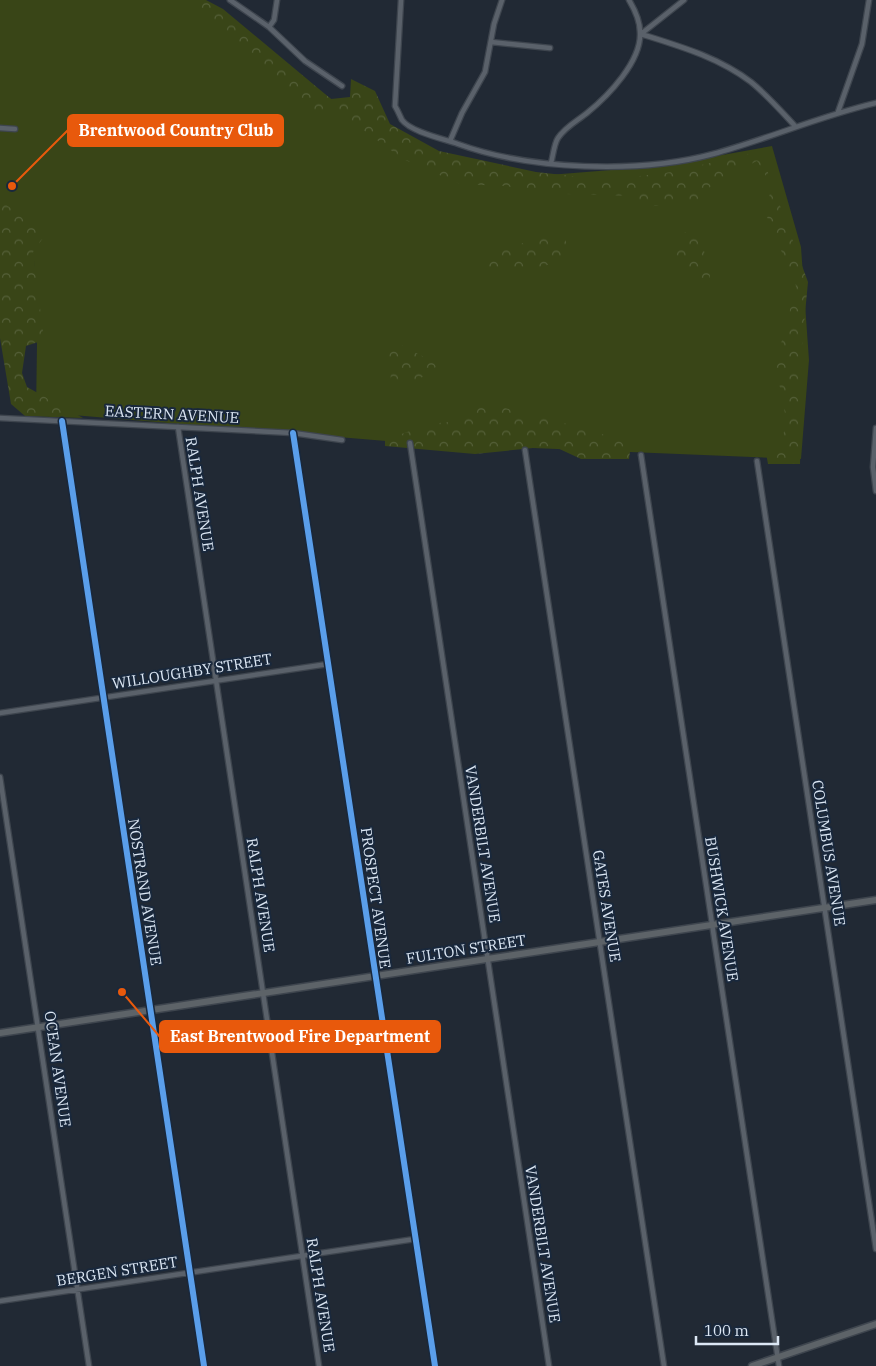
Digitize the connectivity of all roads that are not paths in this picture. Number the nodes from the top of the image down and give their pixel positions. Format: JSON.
{"nodes":[{"id":1,"x":230,"y":0,"type":"edge"},
{"id":2,"x":277,"y":0,"type":"edge"},
{"id":3,"x":401,"y":0,"type":"edge"},
{"id":4,"x":502,"y":0,"type":"edge"},
{"id":5,"x":630,"y":0,"type":"edge"},
{"id":6,"x":684,"y":0,"type":"edge"},
{"id":7,"x":869,"y":0,"type":"edge"},
{"id":8,"x":269,"y":28,"type":"junction"},
{"id":9,"x":641,"y":34,"type":"junction"},
{"id":10,"x":491,"y":42,"type":"junction"},
{"id":11,"x":550,"y":48,"type":"dead end"},
{"id":12,"x":342,"y":86,"type":"dead end"},
{"id":13,"x":876,"y":103,"type":"edge"},
{"id":14,"x":838,"y":112,"type":"junction"},
{"id":15,"x":795,"y":126,"type":"junction"},
{"id":16,"x":0,"y":128,"type":"edge"},
{"id":17,"x":15,"y":129,"type":"dead end"},
{"id":18,"x":450,"y":141,"type":"junction"},
{"id":19,"x":551,"y":163,"type":"junction"},
{"id":20,"x":0,"y":418,"type":"edge"},
{"id":21,"x":62,"y":421,"type":"junction"},
{"id":22,"x":178,"y":427,"type":"junction"},
{"id":23,"x":876,"y":428,"type":"edge"},
{"id":24,"x":293,"y":433,"type":"junction"},
{"id":25,"x":342,"y":440,"type":"dead end"},
{"id":26,"x":410,"y":443,"type":"dead end"},
{"id":27,"x":525,"y":450,"type":"dead end"},
{"id":28,"x":641,"y":455,"type":"dead end"},
{"id":29,"x":757,"y":461,"type":"dead end"},
{"id":30,"x":876,"y":491,"type":"edge"},
{"id":31,"x":328,"y":664,"type":"junction"},
{"id":32,"x":216,"y":680,"type":"junction"},
{"id":33,"x":103,"y":697,"type":"junction"},
{"id":34,"x":0,"y":713,"type":"edge"},
{"id":35,"x":0,"y":777,"type":"edge"},
{"id":36,"x":876,"y":900,"type":"edge"},
{"id":37,"x":825,"y":908,"type":"junction"},
{"id":38,"x":712,"y":925,"type":"junction"},
{"id":39,"x":600,"y":941,"type":"junction"},
{"id":40,"x":488,"y":958,"type":"junction"},
{"id":41,"x":375,"y":975,"type":"junction"},
{"id":42,"x":262,"y":992,"type":"junction"},
{"id":43,"x":150,"y":1010,"type":"junction"},
{"id":44,"x":39,"y":1027,"type":"junction"},
{"id":45,"x":0,"y":1032,"type":"edge"},
{"id":46,"x":415,"y":1239,"type":"junction"},
{"id":47,"x":876,"y":1249,"type":"edge"},
{"id":48,"x":302,"y":1255,"type":"junction"},
{"id":49,"x":190,"y":1272,"type":"junction"},
{"id":50,"x":78,"y":1289,"type":"junction"},
{"id":51,"x":0,"y":1301,"type":"edge"},
{"id":52,"x":876,"y":1324,"type":"edge"},
{"id":53,"x":778,"y":1357,"type":"junction"},
{"id":54,"x":90,"y":1366,"type":"edge"},
{"id":55,"x":204,"y":1366,"type":"edge"},
{"id":56,"x":319,"y":1366,"type":"edge"},
{"id":57,"x":435,"y":1366,"type":"edge"},
{"id":58,"x":549,"y":1366,"type":"edge"},
{"id":59,"x":664,"y":1366,"type":"edge"},
{"id":60,"x":752,"y":1366,"type":"edge"},
{"id":61,"x":780,"y":1366,"type":"edge"}],
"edges":[{"from":1,"to":8,"type":"street"},
{"from":2,"to":8,"type":"street"},
{"from":3,"to":18,"type":"street"},
{"from":4,"to":10,"type":"street"},
{"from":5,"to":9,"type":"street"},
{"from":6,"to":9,"type":"street"},
{"from":7,"to":14,"type":"street"},
{"from":8,"to":12,"type":"street"},
{"from":9,"to":15,"type":"street"},
{"from":9,"to":19,"type":"street"},
{"from":10,"to":11,"type":"street"},
{"from":10,"to":18,"type":"street"},
{"from":13,"to":14,"type":"street"},
{"from":14,"to":15,"type":"street"},
{"from":15,"to":19,"type":"street"},
{"from":16,"to":17,"type":"street"},
{"from":18,"to":19,"type":"street"},
{"from":20,"to":21,"type":"street","name":"EASTERN AVENUE"},
{"from":21,"to":22,"type":"street","name":"EASTERN AVENUE"},
{"from":21,"to":33,"type":"street","name":"NOSTRAND AVENUE"},
{"from":22,"to":24,"type":"street","name":"EASTERN AVENUE"},
{"from":22,"to":32,"type":"street","name":"RALPH AVENUE"},
{"from":23,"to":30,"type":"street"},
{"from":24,"to":25,"type":"street","name":"EASTERN AVENUE"},
{"from":24,"to":31,"type":"street","name":"PROSPECT AVENUE"},
{"from":26,"to":40,"type":"street","name":"VANDERBILT AVENUE"},
{"from":27,"to":39,"type":"street","name":"GATES AVENUE"},
{"from":28,"to":38,"type":"street","name":"BUSHWICK AVENUE"},
{"from":29,"to":37,"type":"street","name":"COLUMBUS AVENUE"},
{"from":31,"to":32,"type":"street","name":"WILLOUGHBY STREET"},
{"from":31,"to":41,"type":"street","name":"PROSPECT AVENUE"},
{"from":32,"to":33,"type":"street","name":"WILLOUGHBY STREET"},
{"from":32,"to":42,"type":"street","name":"RALPH AVENUE"},
{"from":33,"to":34,"type":"street","name":"WILLOUGHBY STREET"},
{"from":33,"to":43,"type":"street","name":"NOSTRAND AVENUE"},
{"from":35,"to":44,"type":"street","name":"OCEAN AVENUE"},
{"from":36,"to":37,"type":"street","name":"FULTON STREET"},
{"from":37,"to":38,"type":"street","name":"FULTON STREET"},
{"from":37,"to":47,"type":"street","name":"COLUMBUS AVENUE"},
{"from":38,"to":39,"type":"street","name":"FULTON STREET"},
{"from":38,"to":53,"type":"street","name":"BUSHWICK AVENUE"},
{"from":39,"to":40,"type":"street","name":"FULTON STREET"},
{"from":39,"to":59,"type":"street","name":"GATES AVENUE"},
{"from":40,"to":41,"type":"street","name":"FULTON STREET"},
{"from":40,"to":58,"type":"street","name":"VANDERBILT AVENUE"},
{"from":41,"to":42,"type":"street","name":"FULTON STREET"},
{"from":41,"to":46,"type":"street","name":"PROSPECT AVENUE"},
{"from":42,"to":43,"type":"street","name":"FULTON STREET"},
{"from":42,"to":48,"type":"street","name":"RALPH AVENUE"},
{"from":43,"to":44,"type":"street","name":"FULTON STREET"},
{"from":43,"to":49,"type":"street","name":"NOSTRAND AVENUE"},
{"from":44,"to":45,"type":"street","name":"FULTON STREET"},
{"from":44,"to":50,"type":"street","name":"OCEAN AVENUE"},
{"from":46,"to":48,"type":"street","name":"BERGEN STREET"},
{"from":46,"to":57,"type":"street","name":"PROSPECT AVENUE"},
{"from":48,"to":49,"type":"street","name":"BERGEN STREET"},
{"from":48,"to":56,"type":"street","name":"RALPH AVENUE"},
{"from":49,"to":50,"type":"street","name":"BERGEN STREET"},
{"from":49,"to":55,"type":"street","name":"NOSTRAND AVENUE"},
{"from":50,"to":51,"type":"street","name":"BERGEN STREET"},
{"from":50,"to":54,"type":"street","name":"OCEAN AVENUE"},
{"from":52,"to":53,"type":"street"},
{"from":53,"to":60,"type":"street"},
{"from":53,"to":61,"type":"street","name":"BUSHWICK AVENUE"}]}
